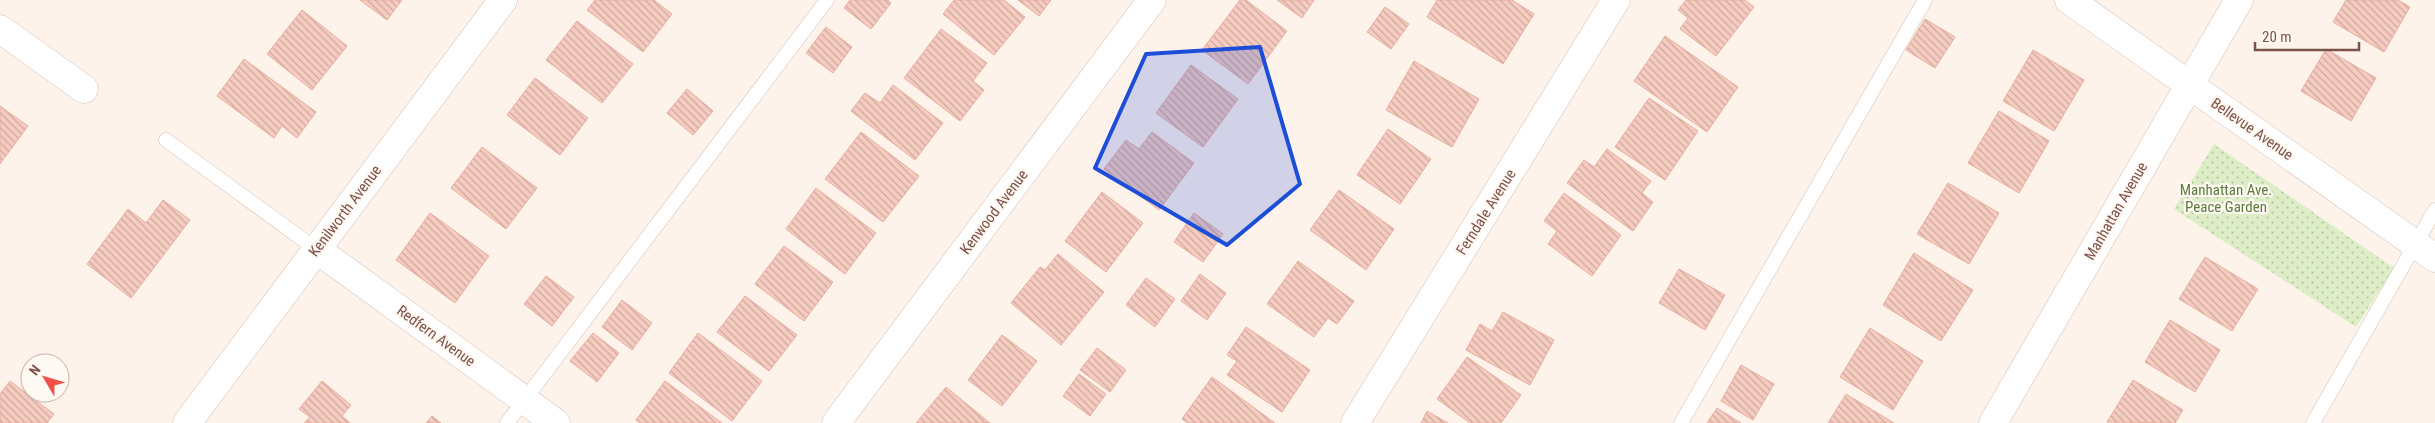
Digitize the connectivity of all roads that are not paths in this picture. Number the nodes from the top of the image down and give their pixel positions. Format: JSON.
{"nodes":[{"id":1,"x":503,"y":0,"type":"edge"},
{"id":2,"x":827,"y":0,"type":"edge"},
{"id":3,"x":1152,"y":0,"type":"edge"},
{"id":4,"x":1616,"y":0,"type":"edge"},
{"id":5,"x":1925,"y":0,"type":"edge"},
{"id":6,"x":2068,"y":0,"type":"edge"},
{"id":7,"x":2239,"y":0,"type":"edge"},
{"id":8,"x":0,"y":29,"type":"edge"},
{"id":9,"x":2189,"y":85,"type":"junction"},
{"id":10,"x":84,"y":89,"type":"dead end"},
{"id":11,"x":166,"y":140,"type":"dead end"},
{"id":12,"x":2435,"y":210,"type":"edge"},
{"id":13,"x":316,"y":250,"type":"junction"},
{"id":14,"x":2425,"y":251,"type":"edge"},
{"id":15,"x":524,"y":400,"type":"junction"},
{"id":16,"x":186,"y":423,"type":"edge"},
{"id":17,"x":507,"y":423,"type":"edge"},
{"id":18,"x":556,"y":423,"type":"edge"},
{"id":19,"x":836,"y":423,"type":"edge"},
{"id":20,"x":1356,"y":423,"type":"edge"},
{"id":21,"x":1681,"y":423,"type":"edge"},
{"id":22,"x":1994,"y":423,"type":"edge"},
{"id":23,"x":2313,"y":423,"type":"edge"}],
"edges":[{"from":1,"to":13,"type":"street","name":"Kenilworth Avenue"},
{"from":2,"to":15,"type":"lane"},
{"from":3,"to":19,"type":"street","name":"Kenwood Avenue"},
{"from":4,"to":20,"type":"street","name":"Ferndale Avenue"},
{"from":5,"to":21,"type":"lane"},
{"from":6,"to":9,"type":"street","name":"Bellevue Avenue"},
{"from":7,"to":9,"type":"street","name":"Manhattan Avenue"},
{"from":8,"to":10,"type":"street"},
{"from":9,"to":14,"type":"street","name":"Bellevue Avenue"},
{"from":9,"to":22,"type":"street","name":"Manhattan Avenue"},
{"from":11,"to":13,"type":"lane"},
{"from":12,"to":14,"type":"lane"},
{"from":13,"to":15,"type":"street","name":"Redfern Avenue"},
{"from":13,"to":16,"type":"street","name":"Kenilworth Avenue"},
{"from":14,"to":23,"type":"lane"},
{"from":15,"to":17,"type":"lane"},
{"from":15,"to":18,"type":"street","name":"Redfern Avenue"}]}
